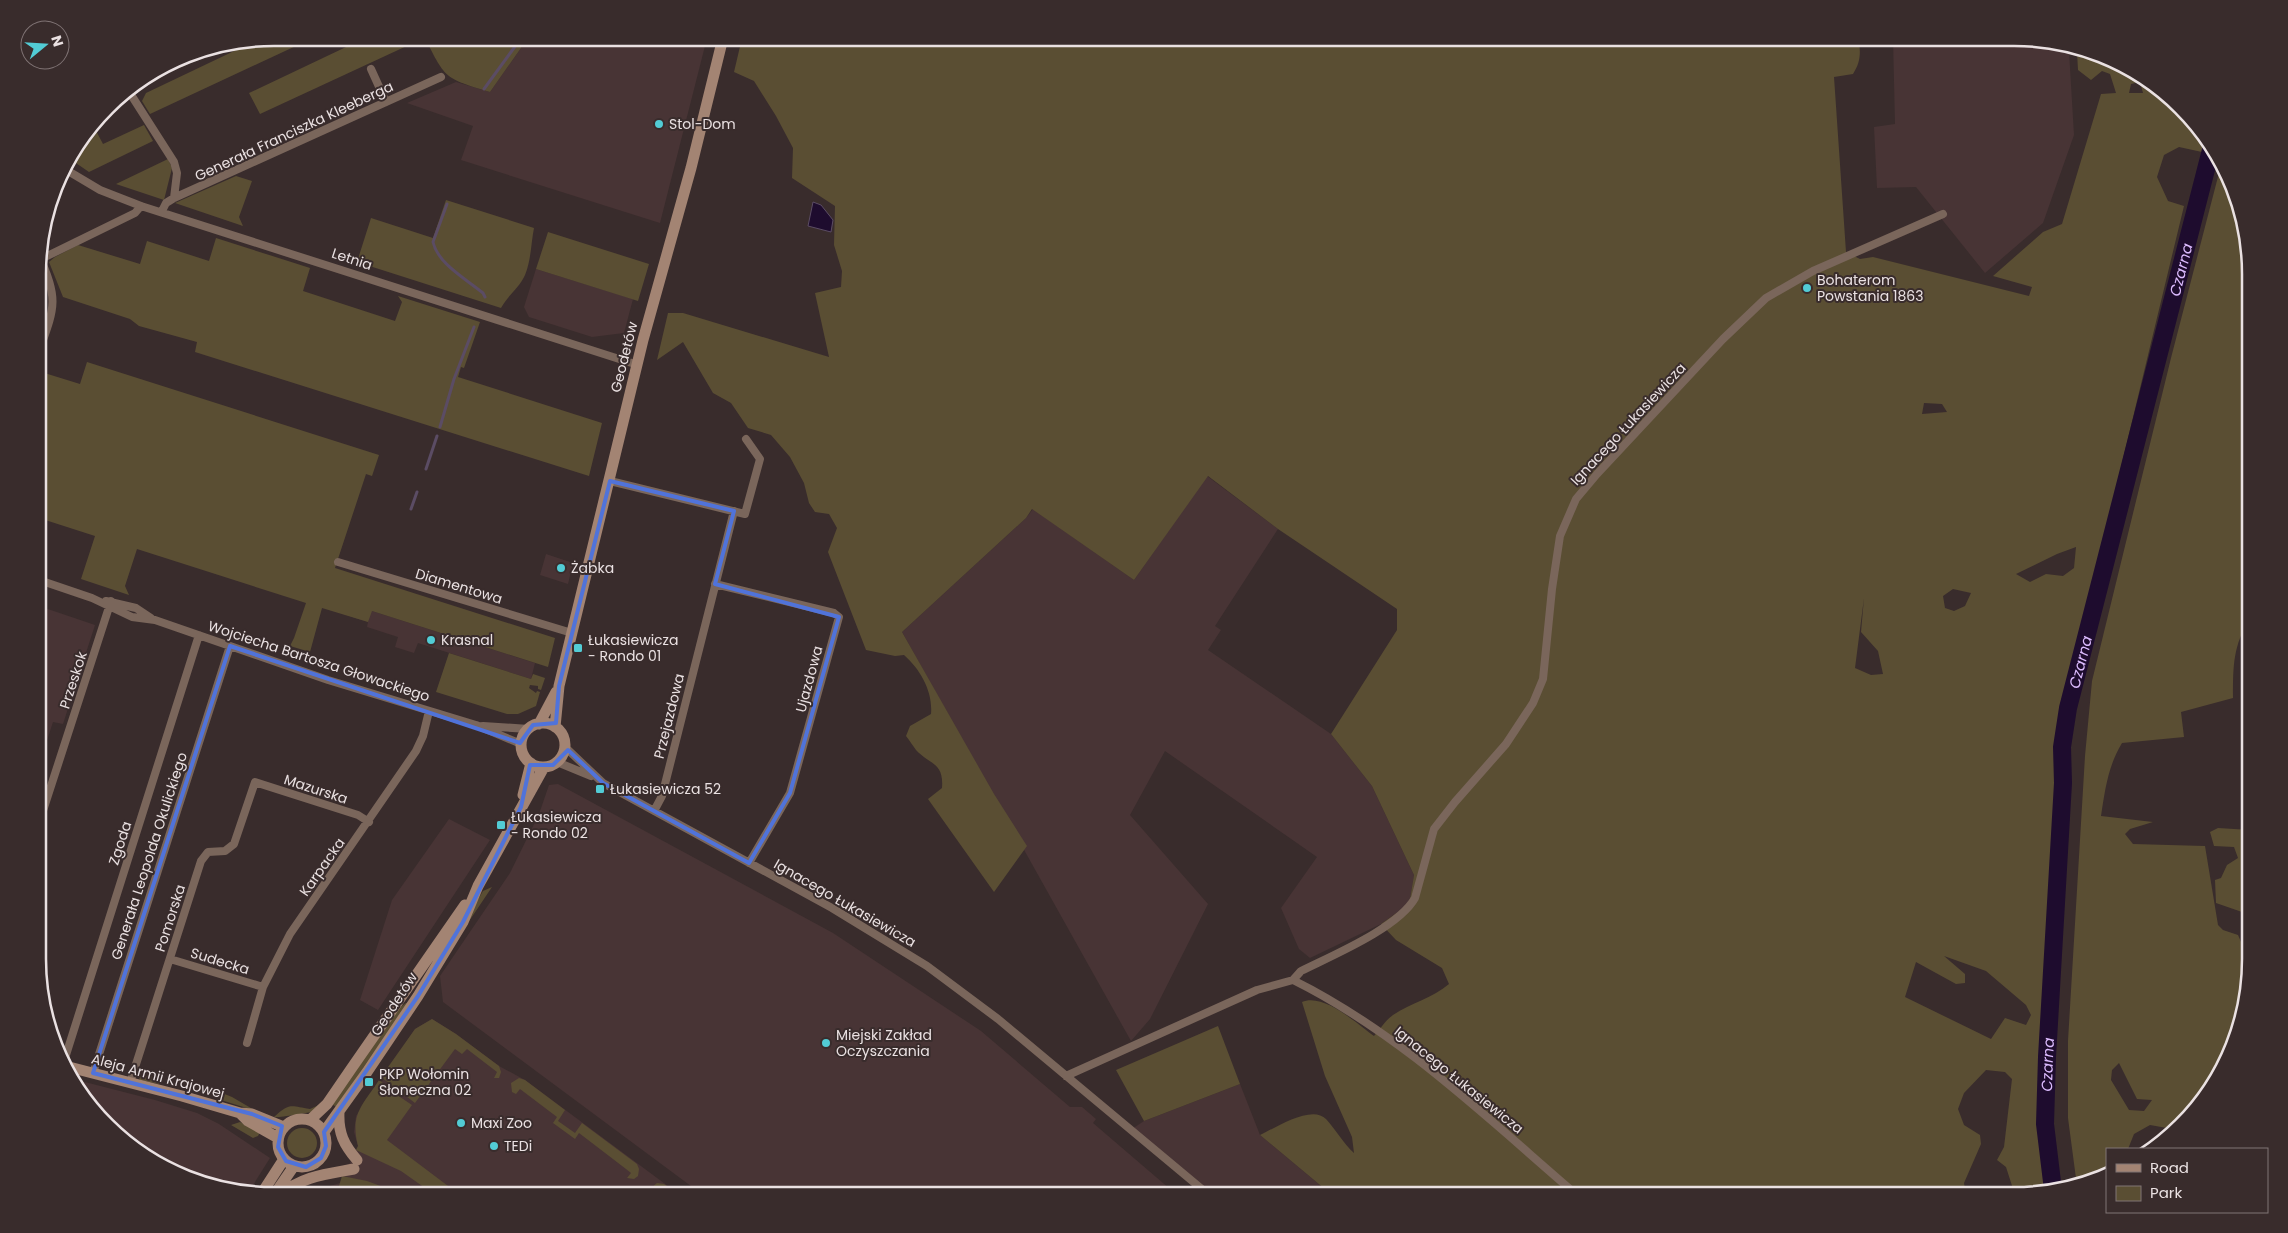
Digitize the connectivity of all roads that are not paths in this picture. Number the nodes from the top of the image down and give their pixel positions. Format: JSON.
{"nodes":[{"id":1,"x":721,"y":46,"type":"edge"},
{"id":2,"x":371,"y":69,"type":"dead end"},
{"id":3,"x":441,"y":77,"type":"dead end"},
{"id":4,"x":132,"y":96,"type":"edge"},
{"id":5,"x":386,"y":102,"type":"junction"},
{"id":6,"x":70,"y":172,"type":"edge"},
{"id":7,"x":174,"y":198,"type":"junction"},
{"id":8,"x":141,"y":206,"type":"junction"},
{"id":9,"x":162,"y":211,"type":"junction"},
{"id":10,"x":1943,"y":214,"type":"dead end"},
{"id":11,"x":47,"y":255,"type":"edge"},
{"id":12,"x":46,"y":270,"type":"edge"},
{"id":13,"x":46,"y":331,"type":"edge"},
{"id":14,"x":638,"y":365,"type":"junction"},
{"id":15,"x":746,"y":439,"type":"dead end"},
{"id":16,"x":610,"y":481,"type":"junction"},
{"id":17,"x":734,"y":511,"type":"junction"},
{"id":18,"x":338,"y":562,"type":"dead end"},
{"id":19,"x":46,"y":582,"type":"edge"},
{"id":20,"x":715,"y":584,"type":"junction"},
{"id":21,"x":110,"y":604,"type":"junction"},
{"id":22,"x":572,"y":633,"type":"junction"},
{"id":23,"x":199,"y":635,"type":"junction"},
{"id":24,"x":230,"y":646,"type":"junction"},
{"id":25,"x":559,"y":686,"type":"junction"},
{"id":26,"x":429,"y":711,"type":"junction"},
{"id":27,"x":476,"y":725,"type":"junction"},
{"id":28,"x":534,"y":726,"type":"junction"},
{"id":29,"x":555,"y":727,"type":"junction"},
{"id":30,"x":521,"y":744,"type":"junction"},
{"id":31,"x":565,"y":747,"type":"junction"},
{"id":32,"x":558,"y":762,"type":"junction"},
{"id":33,"x":531,"y":764,"type":"junction"},
{"id":34,"x":544,"y":767,"type":"junction"},
{"id":35,"x":595,"y":778,"type":"junction"},
{"id":36,"x":256,"y":782,"type":"joint"},
{"id":37,"x":46,"y":801,"type":"edge"},
{"id":38,"x":521,"y":807,"type":"junction"},
{"id":39,"x":654,"y":810,"type":"junction"},
{"id":40,"x":368,"y":822,"type":"junction"},
{"id":41,"x":749,"y":863,"type":"junction"},
{"id":42,"x":478,"y":886,"type":"junction"},
{"id":43,"x":170,"y":959,"type":"junction"},
{"id":44,"x":1293,"y":980,"type":"junction"},
{"id":45,"x":263,"y":987,"type":"junction"},
{"id":46,"x":247,"y":1043,"type":"dead end"},
{"id":47,"x":67,"y":1052,"type":"edge"},
{"id":48,"x":75,"y":1068,"type":"edge"},
{"id":49,"x":93,"y":1073,"type":"junction"},
{"id":50,"x":1066,"y":1076,"type":"junction"},
{"id":51,"x":130,"y":1083,"type":"junction"},
{"id":52,"x":339,"y":1112,"type":"junction"},
{"id":53,"x":240,"y":1114,"type":"junction"},
{"id":54,"x":310,"y":1120,"type":"junction"},
{"id":55,"x":284,"y":1127,"type":"junction"},
{"id":56,"x":324,"y":1132,"type":"junction"},
{"id":57,"x":278,"y":1138,"type":"junction"},
{"id":58,"x":284,"y":1158,"type":"junction"},
{"id":59,"x":294,"y":1166,"type":"junction"},
{"id":60,"x":266,"y":1186,"type":"edge"},
{"id":61,"x":279,"y":1187,"type":"edge"},
{"id":62,"x":290,"y":1187,"type":"edge"},
{"id":63,"x":1199,"y":1187,"type":"edge"},
{"id":64,"x":1568,"y":1187,"type":"edge"}],
"edges":[{"from":1,"to":14,"type":"main road","name":"Geodetów"},
{"from":2,"to":5,"type":"street"},
{"from":3,"to":5,"type":"street","name":"Generała Franciszka Kleeberga"},
{"from":4,"to":7,"type":"street"},
{"from":5,"to":7,"type":"street","name":"Generała Franciszka Kleeberga"},
{"from":6,"to":8,"type":"street","name":"Letnia"},
{"from":7,"to":9,"type":"street","name":"Generała Franciszka Kleeberga"},
{"from":8,"to":9,"type":"street","name":"Letnia"},
{"from":8,"to":11,"type":"street"},
{"from":9,"to":14,"type":"street","name":"Letnia"},
{"from":10,"to":44,"type":"street","name":"Ignacego Łukasiewicza"},
{"from":12,"to":13,"type":"street"},
{"from":14,"to":16,"type":"main road","name":"Geodetów"},
{"from":15,"to":17,"type":"street"},
{"from":16,"to":17,"type":"street"},
{"from":16,"to":22,"type":"main road","name":"Geodetów"},
{"from":17,"to":20,"type":"street","name":"Przejazdowa"},
{"from":18,"to":22,"type":"street","name":"Diamentowa"},
{"from":19,"to":21,"type":"street","name":"Wojciecha Bartosza Głowackiego"},
{"from":20,"to":39,"type":"street","name":"Przejazdowa"},
{"from":20,"to":41,"type":"street","name":"Ujazdowa"},
{"from":21,"to":23,"type":"street","name":"Wojciecha Bartosza Głowackiego"},
{"from":21,"to":37,"type":"street","name":"Przeskok"},
{"from":22,"to":25,"type":"main road","name":"Geodetów"},
{"from":23,"to":24,"type":"street","name":"Wojciecha Bartosza Głowackiego"},
{"from":23,"to":47,"type":"street","name":"Zgoda"},
{"from":24,"to":26,"type":"street","name":"Wojciecha Bartosza Głowackiego"},
{"from":24,"to":49,"type":"street","name":"Generała Leopolda Okulickiego"},
{"from":25,"to":28,"type":"main road","name":"Geodetów"},
{"from":25,"to":29,"type":"main road","name":"Geodetów"},
{"from":26,"to":27,"type":"street","name":"Wojciecha Bartosza Głowackiego"},
{"from":26,"to":40,"type":"street","name":"Karpacka"},
{"from":27,"to":28,"type":"street","name":"Wojciecha Bartosza Głowackiego"},
{"from":27,"to":30,"type":"street","name":"Wojciecha Bartosza Głowackiego"},
{"from":28,"to":29,"type":"main road"},
{"from":28,"to":30,"type":"main road"},
{"from":29,"to":31,"type":"main road"},
{"from":30,"to":33,"type":"main road"},
{"from":31,"to":32,"type":"main road"},
{"from":31,"to":35,"type":"street","name":"Ignacego Łukasiewicza"},
{"from":32,"to":34,"type":"main road"},
{"from":32,"to":35,"type":"street","name":"Ignacego Łukasiewicza"},
{"from":33,"to":34,"type":"main road"},
{"from":33,"to":38,"type":"main road","name":"Geodetów"},
{"from":34,"to":38,"type":"main road","name":"Geodetów"},
{"from":35,"to":39,"type":"street","name":"Ignacego Łukasiewicza"},
{"from":36,"to":40,"type":"street","name":"Mazurska"},
{"from":36,"to":43,"type":"street","name":"Pomorska"},
{"from":38,"to":42,"type":"main road","name":"Geodetów"},
{"from":39,"to":41,"type":"street","name":"Ignacego Łukasiewicza"},
{"from":40,"to":45,"type":"street","name":"Karpacka"},
{"from":41,"to":50,"type":"street","name":"Ignacego Łukasiewicza"},
{"from":42,"to":52,"type":"main road","name":"Geodetów"},
{"from":42,"to":54,"type":"main road","name":"Geodetów"},
{"from":43,"to":45,"type":"street","name":"Sudecka"},
{"from":43,"to":51,"type":"street","name":"Pomorska"},
{"from":44,"to":50,"type":"street","name":"Ignacego Łukasiewicza"},
{"from":44,"to":64,"type":"street","name":"Ignacego Łukasiewicza"},
{"from":45,"to":46,"type":"street","name":"Karpacka"},
{"from":48,"to":49,"type":"main road","name":"Aleja Armii Krajowej"},
{"from":49,"to":51,"type":"main road","name":"Aleja Armii Krajowej"},
{"from":50,"to":63,"type":"street","name":"Ignacego Łukasiewicza"},
{"from":51,"to":53,"type":"main road","name":"Aleja Armii Krajowej"},
{"from":52,"to":56,"type":"main road","name":"Geodetów"},
{"from":52,"to":62,"type":"main road"},
{"from":53,"to":55,"type":"main road","name":"Aleja Armii Krajowej"},
{"from":53,"to":57,"type":"main road","name":"Aleja Armii Krajowej"},
{"from":54,"to":55,"type":"main road"},
{"from":54,"to":56,"type":"main road"},
{"from":55,"to":57,"type":"main road"},
{"from":56,"to":59,"type":"main road"},
{"from":57,"to":58,"type":"main road"},
{"from":58,"to":59,"type":"main road"},
{"from":58,"to":60,"type":"main road"},
{"from":59,"to":61,"type":"main road"}]}
